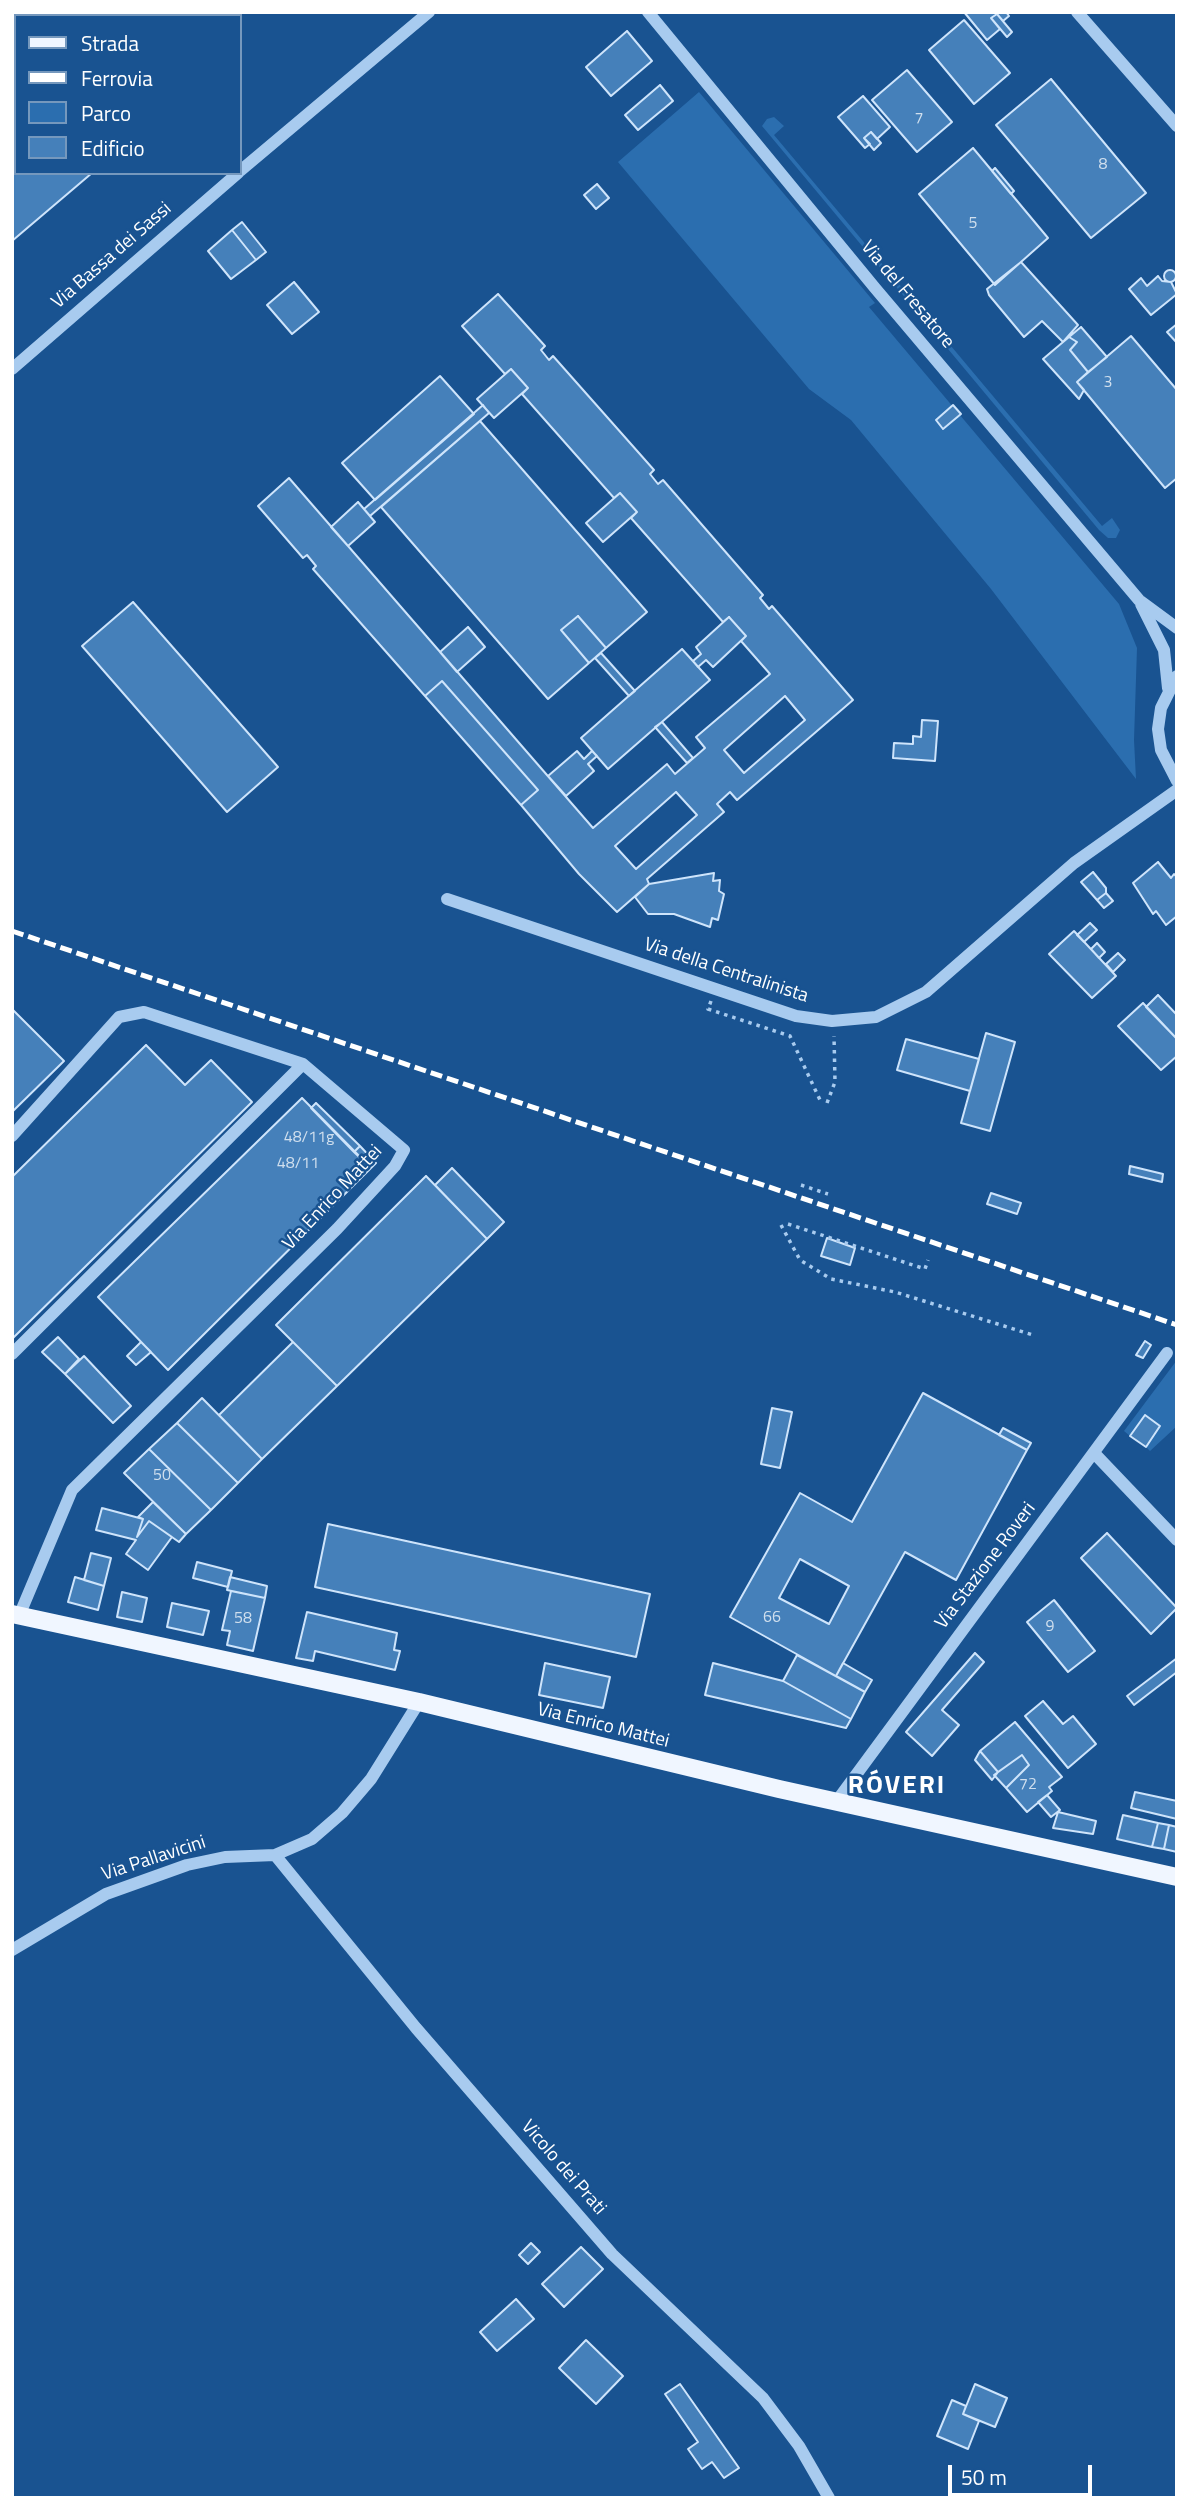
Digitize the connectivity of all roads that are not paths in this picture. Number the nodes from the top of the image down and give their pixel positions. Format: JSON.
{"nodes":[{"id":1,"x":429,"y":12,"type":"edge"},
{"id":2,"x":648,"y":12,"type":"edge"},
{"id":3,"x":1077,"y":12,"type":"edge"},
{"id":4,"x":1177,"y":127,"type":"edge"},
{"id":5,"x":242,"y":169,"type":"edge"},
{"id":6,"x":236,"y":175,"type":"edge"},
{"id":7,"x":12,"y":369,"type":"edge"},
{"id":8,"x":1139,"y":600,"type":"junction"},
{"id":9,"x":1177,"y":628,"type":"edge"},
{"id":10,"x":1177,"y":676,"type":"edge"},
{"id":11,"x":1168,"y":688,"type":"junction"},
{"id":12,"x":1177,"y":782,"type":"edge"},
{"id":13,"x":1177,"y":790,"type":"edge"},
{"id":14,"x":447,"y":899,"type":"dead end"},
{"id":15,"x":303,"y":1064,"type":"junction"},
{"id":16,"x":12,"y":1136,"type":"edge"},
{"id":17,"x":1167,"y":1353,"type":"dead end"},
{"id":18,"x":12,"y":1354,"type":"edge"},
{"id":19,"x":1094,"y":1453,"type":"junction"},
{"id":20,"x":1177,"y":1540,"type":"edge"},
{"id":21,"x":16,"y":1615,"type":"edge"},
{"id":22,"x":419,"y":1702,"type":"junction"},
{"id":23,"x":836,"y":1802,"type":"junction"},
{"id":24,"x":275,"y":1854,"type":"junction"},
{"id":25,"x":1177,"y":1877,"type":"edge"},
{"id":26,"x":12,"y":1950,"type":"edge"},
{"id":27,"x":829,"y":2498,"type":"edge"}],
"edges":[{"from":1,"to":5,"type":"street","name":"Via Bassa dei Sassi"},
{"from":2,"to":8,"type":"street","name":"Via del Fresatore"},
{"from":3,"to":4,"type":"street"},
{"from":6,"to":7,"type":"street","name":"Via Bassa dei Sassi"},
{"from":8,"to":9,"type":"street","name":"Via del Fresatore"},
{"from":8,"to":11,"type":"street","name":"Via del Fresatore"},
{"from":10,"to":11,"type":"street"},
{"from":11,"to":12,"type":"street"},
{"from":13,"to":14,"type":"street","name":"Via della Centralinista"},
{"from":15,"to":16,"type":"street","name":"Via Enrico Mattei"},
{"from":15,"to":18,"type":"street"},
{"from":15,"to":21,"type":"street","name":"Via Enrico Mattei"},
{"from":17,"to":19,"type":"street","name":"Via Stazione Roveri"},
{"from":19,"to":20,"type":"street"},
{"from":19,"to":23,"type":"street","name":"Via Stazione Roveri"},
{"from":21,"to":22,"type":"main road","name":"Via Enrico Mattei"},
{"from":22,"to":23,"type":"main road","name":"Via Enrico Mattei"},
{"from":22,"to":24,"type":"street","name":"Via Pallavicini"},
{"from":23,"to":25,"type":"main road","name":"Via Enrico Mattei"},
{"from":24,"to":26,"type":"street","name":"Via Pallavicini"},
{"from":24,"to":27,"type":"street","name":"Vicolo dei Prati"}]}
